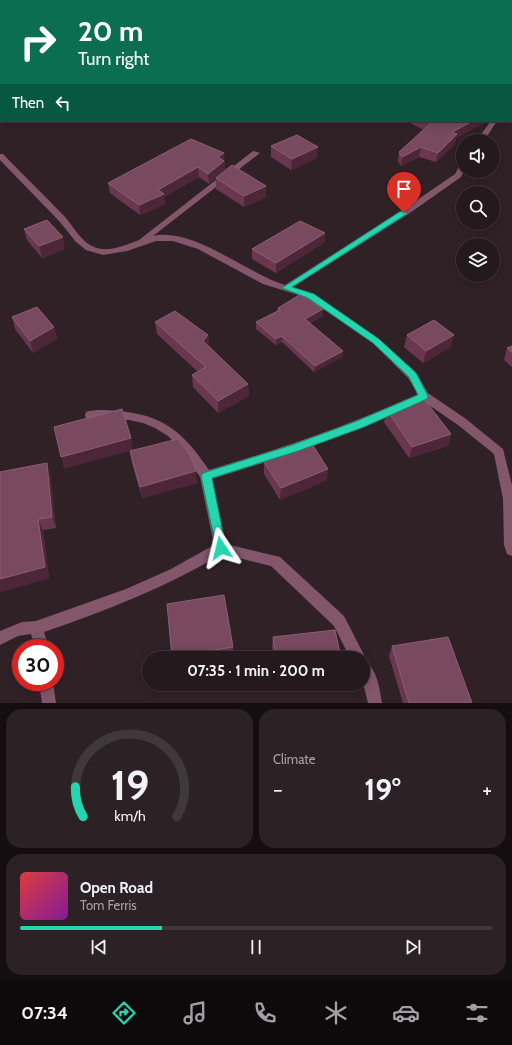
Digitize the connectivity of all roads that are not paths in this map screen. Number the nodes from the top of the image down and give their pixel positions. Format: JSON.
{"nodes":[{"id":1,"x":493,"y":122,"type":"edge"},
{"id":2,"x":485,"y":134,"type":"edge"},
{"id":3,"x":256,"y":153,"type":"dead end"},
{"id":4,"x":0,"y":156,"type":"edge"},
{"id":5,"x":456,"y":176,"type":"edge"},
{"id":6,"x":141,"y":242,"type":"junction"},
{"id":7,"x":286,"y":288,"type":"junction"},
{"id":8,"x":424,"y":396,"type":"junction"},
{"id":9,"x":90,"y":415,"type":"dead end"},
{"id":10,"x":206,"y":476,"type":"junction"},
{"id":11,"x":221,"y":548,"type":"junction"},
{"id":12,"x":512,"y":550,"type":"edge"},
{"id":13,"x":36,"y":628,"type":"junction"},
{"id":14,"x":0,"y":638,"type":"edge"},
{"id":15,"x":39,"y":639,"type":"edge"},
{"id":16,"x":354,"y":651,"type":"edge"},
{"id":17,"x":370,"y":681,"type":"edge"},
{"id":18,"x":47,"y":691,"type":"edge"},
{"id":19,"x":49,"y":703,"type":"edge"},
{"id":20,"x":376,"y":703,"type":"edge"}],
"edges":[{"from":1,"to":2,"type":"street"},
{"from":3,"to":6,"type":"street"},
{"from":4,"to":6,"type":"street"},
{"from":5,"to":7,"type":"street"},
{"from":6,"to":7,"type":"street"},
{"from":7,"to":8,"type":"street"},
{"from":8,"to":10,"type":"street"},
{"from":8,"to":12,"type":"street"},
{"from":9,"to":10,"type":"street"},
{"from":10,"to":11,"type":"street"},
{"from":11,"to":13,"type":"street"},
{"from":11,"to":16,"type":"street"},
{"from":13,"to":14,"type":"street"},
{"from":13,"to":15,"type":"street"},
{"from":17,"to":20,"type":"street"},
{"from":18,"to":19,"type":"street"}]}
